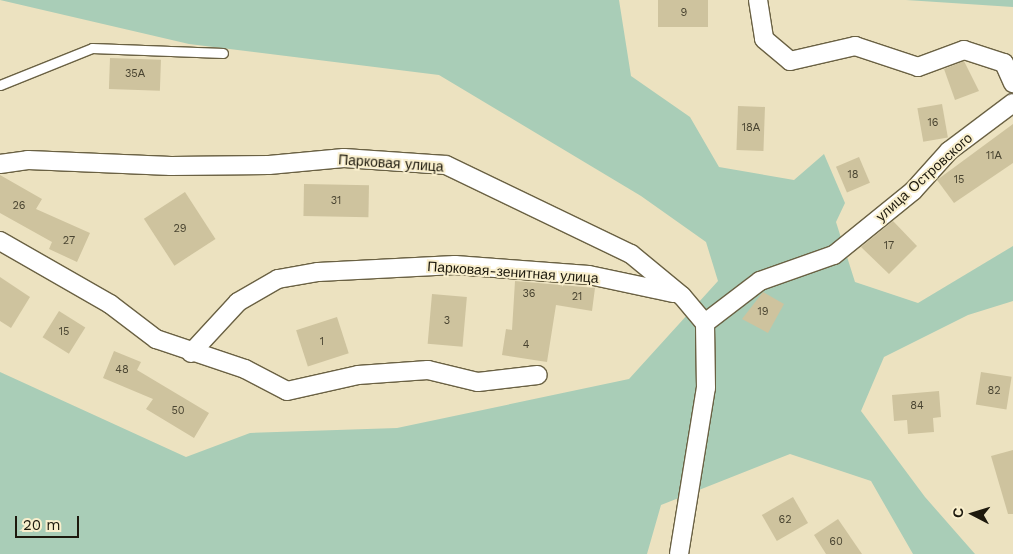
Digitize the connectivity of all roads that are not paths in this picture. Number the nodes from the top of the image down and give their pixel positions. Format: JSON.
{"nodes":[{"id":1,"x":758,"y":0,"type":"edge"},
{"id":2,"x":223,"y":53,"type":"dead end"},
{"id":3,"x":1013,"y":83,"type":"edge"},
{"id":4,"x":0,"y":85,"type":"edge"},
{"id":5,"x":1013,"y":103,"type":"edge"},
{"id":6,"x":0,"y":164,"type":"edge"},
{"id":7,"x":0,"y":241,"type":"edge"},
{"id":8,"x":682,"y":296,"type":"junction"},
{"id":9,"x":705,"y":323,"type":"junction"},
{"id":10,"x":191,"y":352,"type":"junction"},
{"id":11,"x":538,"y":375,"type":"dead end"},
{"id":12,"x":679,"y":554,"type":"edge"}],
"edges":[{"from":1,"to":3,"type":"street"},
{"from":2,"to":4,"type":"lane"},
{"from":5,"to":9,"type":"street","name":"улица Островского"},
{"from":6,"to":8,"type":"street","name":"Парковая улица"},
{"from":7,"to":10,"type":"street"},
{"from":8,"to":9,"type":"street","name":"Парковая улица"},
{"from":8,"to":10,"type":"street","name":"Парковая-зенитная улица"},
{"from":9,"to":12,"type":"street"},
{"from":10,"to":11,"type":"street"}]}
